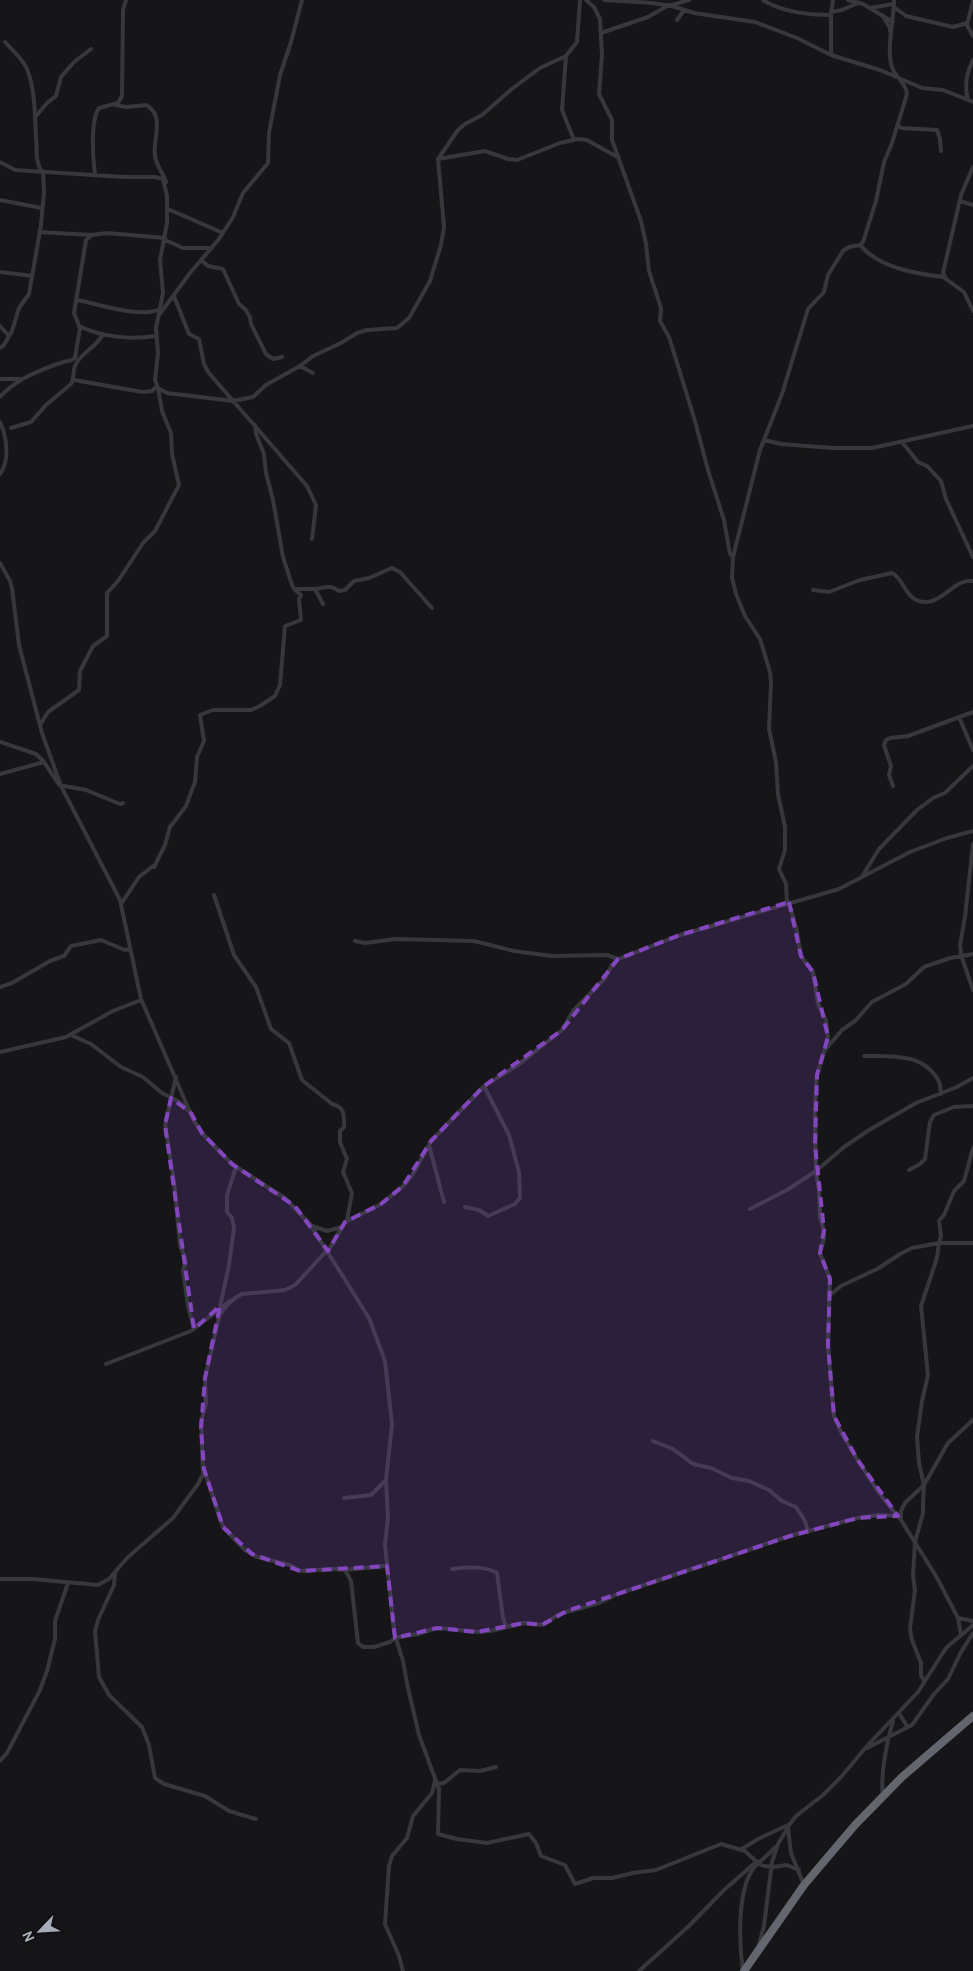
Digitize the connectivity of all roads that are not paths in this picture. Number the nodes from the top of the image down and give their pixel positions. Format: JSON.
{"nodes":[{"id":1,"x":126,"y":0,"type":"edge"},
{"id":2,"x":302,"y":0,"type":"edge"},
{"id":3,"x":580,"y":0,"type":"edge"},
{"id":4,"x":586,"y":0,"type":"edge"},
{"id":5,"x":604,"y":0,"type":"edge"},
{"id":6,"x":689,"y":0,"type":"edge"},
{"id":7,"x":763,"y":0,"type":"edge"},
{"id":8,"x":833,"y":0,"type":"edge"},
{"id":9,"x":848,"y":0,"type":"edge"},
{"id":10,"x":973,"y":1,"type":"edge"},
{"id":11,"x":858,"y":3,"type":"junction"},
{"id":12,"x":894,"y":4,"type":"edge"},
{"id":13,"x":670,"y":6,"type":"junction"},
{"id":14,"x":869,"y":8,"type":"junction"},
{"id":15,"x":972,"y":8,"type":"edge"},
{"id":16,"x":684,"y":10,"type":"junction"},
{"id":17,"x":831,"y":14,"type":"junction"},
{"id":18,"x":904,"y":15,"type":"junction"},
{"id":19,"x":883,"y":16,"type":"junction"},
{"id":20,"x":677,"y":20,"type":"dead end"},
{"id":21,"x":894,"y":20,"type":"junction"},
{"id":22,"x":967,"y":23,"type":"junction"},
{"id":23,"x":601,"y":33,"type":"junction"},
{"id":24,"x":972,"y":34,"type":"edge"},
{"id":25,"x":890,"y":36,"type":"junction"},
{"id":26,"x":5,"y":42,"type":"dead end"},
{"id":27,"x":91,"y":49,"type":"dead end"},
{"id":28,"x":831,"y":55,"type":"junction"},
{"id":29,"x":566,"y":56,"type":"junction"},
{"id":30,"x":973,"y":60,"type":"edge"},
{"id":31,"x":900,"y":79,"type":"junction"},
{"id":32,"x":968,"y":100,"type":"junction"},
{"id":33,"x":973,"y":102,"type":"edge"},
{"id":34,"x":114,"y":104,"type":"junction"},
{"id":35,"x":36,"y":116,"type":"junction"},
{"id":36,"x":897,"y":126,"type":"junction"},
{"id":37,"x":574,"y":140,"type":"junction"},
{"id":38,"x":941,"y":151,"type":"dead end"},
{"id":39,"x":619,"y":158,"type":"junction"},
{"id":40,"x":438,"y":159,"type":"junction"},
{"id":41,"x":0,"y":162,"type":"edge"},
{"id":42,"x":973,"y":167,"type":"edge"},
{"id":43,"x":42,"y":171,"type":"junction"},
{"id":44,"x":95,"y":174,"type":"junction"},
{"id":45,"x":166,"y":186,"type":"junction"},
{"id":46,"x":0,"y":200,"type":"edge"},
{"id":47,"x":960,"y":201,"type":"junction"},
{"id":48,"x":973,"y":205,"type":"edge"},
{"id":49,"x":42,"y":208,"type":"junction"},
{"id":50,"x":168,"y":209,"type":"junction"},
{"id":51,"x":40,"y":232,"type":"junction"},
{"id":52,"x":223,"y":233,"type":"junction"},
{"id":53,"x":92,"y":235,"type":"junction"},
{"id":54,"x":165,"y":239,"type":"junction"},
{"id":55,"x":860,"y":245,"type":"junction"},
{"id":56,"x":212,"y":248,"type":"junction"},
{"id":57,"x":201,"y":260,"type":"junction"},
{"id":58,"x":0,"y":272,"type":"edge"},
{"id":59,"x":32,"y":276,"type":"junction"},
{"id":60,"x":944,"y":278,"type":"junction"},
{"id":61,"x":174,"y":296,"type":"junction"},
{"id":62,"x":77,"y":300,"type":"junction"},
{"id":63,"x":972,"y":308,"type":"edge"},
{"id":64,"x":160,"y":309,"type":"junction"},
{"id":65,"x":158,"y":316,"type":"junction"},
{"id":66,"x":0,"y":326,"type":"edge"},
{"id":67,"x":79,"y":326,"type":"junction"},
{"id":68,"x":104,"y":334,"type":"junction"},
{"id":69,"x":9,"y":336,"type":"junction"},
{"id":70,"x":155,"y":336,"type":"junction"},
{"id":71,"x":0,"y":348,"type":"edge"},
{"id":72,"x":282,"y":357,"type":"dead end"},
{"id":73,"x":300,"y":366,"type":"junction"},
{"id":74,"x":313,"y":373,"type":"dead end"},
{"id":75,"x":0,"y":379,"type":"edge"},
{"id":76,"x":21,"y":379,"type":"junction"},
{"id":77,"x":74,"y":380,"type":"junction"},
{"id":78,"x":158,"y":387,"type":"junction"},
{"id":79,"x":0,"y":397,"type":"edge"},
{"id":80,"x":233,"y":401,"type":"junction"},
{"id":81,"x":0,"y":422,"type":"edge"},
{"id":82,"x":255,"y":424,"type":"junction"},
{"id":83,"x":973,"y":426,"type":"edge"},
{"id":84,"x":11,"y":428,"type":"dead end"},
{"id":85,"x":764,"y":440,"type":"junction"},
{"id":86,"x":902,"y":442,"type":"junction"},
{"id":87,"x":0,"y":474,"type":"edge"},
{"id":88,"x":312,"y":539,"type":"dead end"},
{"id":89,"x":733,"y":557,"type":"junction"},
{"id":90,"x":973,"y":557,"type":"edge"},
{"id":91,"x":0,"y":563,"type":"edge"},
{"id":92,"x":973,"y":580,"type":"edge"},
{"id":93,"x":294,"y":589,"type":"junction"},
{"id":94,"x":315,"y":589,"type":"junction"},
{"id":95,"x":813,"y":590,"type":"dead end"},
{"id":96,"x":324,"y":604,"type":"dead end"},
{"id":97,"x":432,"y":608,"type":"dead end"},
{"id":98,"x":973,"y":712,"type":"edge"},
{"id":99,"x":959,"y":717,"type":"junction"},
{"id":100,"x":40,"y":725,"type":"junction"},
{"id":101,"x":0,"y":742,"type":"edge"},
{"id":102,"x":973,"y":750,"type":"edge"},
{"id":103,"x":44,"y":762,"type":"junction"},
{"id":104,"x":973,"y":766,"type":"edge"},
{"id":105,"x":0,"y":774,"type":"edge"},
{"id":106,"x":61,"y":786,"type":"junction"},
{"id":107,"x":893,"y":786,"type":"dead end"},
{"id":108,"x":123,"y":803,"type":"dead end"},
{"id":109,"x":973,"y":831,"type":"edge"},
{"id":110,"x":973,"y":844,"type":"edge"},
{"id":111,"x":862,"y":877,"type":"junction"},
{"id":112,"x":214,"y":895,"type":"dead end"},
{"id":113,"x":788,"y":903,"type":"junction"},
{"id":114,"x":121,"y":904,"type":"junction"},
{"id":115,"x":355,"y":941,"type":"dead end"},
{"id":116,"x":130,"y":949,"type":"junction"},
{"id":117,"x":973,"y":954,"type":"edge"},
{"id":118,"x":961,"y":955,"type":"junction"},
{"id":119,"x":618,"y":959,"type":"junction"},
{"id":120,"x":0,"y":987,"type":"edge"},
{"id":121,"x":973,"y":990,"type":"edge"},
{"id":122,"x":141,"y":999,"type":"junction"},
{"id":123,"x":72,"y":1035,"type":"junction"},
{"id":124,"x":825,"y":1050,"type":"junction"},
{"id":125,"x":0,"y":1052,"type":"edge"},
{"id":126,"x":864,"y":1056,"type":"dead end"},
{"id":127,"x":176,"y":1077,"type":"junction"},
{"id":128,"x":973,"y":1078,"type":"edge"},
{"id":129,"x":484,"y":1086,"type":"junction"},
{"id":130,"x":941,"y":1094,"type":"junction"},
{"id":131,"x":171,"y":1098,"type":"junction"},
{"id":132,"x":973,"y":1106,"type":"edge"},
{"id":133,"x":190,"y":1113,"type":"junction"},
{"id":134,"x":429,"y":1145,"type":"junction"},
{"id":135,"x":973,"y":1148,"type":"edge"},
{"id":136,"x":236,"y":1167,"type":"junction"},
{"id":137,"x":909,"y":1170,"type":"dead end"},
{"id":138,"x":816,"y":1171,"type":"junction"},
{"id":139,"x":444,"y":1202,"type":"dead end"},
{"id":140,"x":465,"y":1207,"type":"dead end"},
{"id":141,"x":750,"y":1209,"type":"dead end"},
{"id":142,"x":347,"y":1220,"type":"junction"},
{"id":143,"x":310,"y":1224,"type":"junction"},
{"id":144,"x":341,"y":1227,"type":"junction"},
{"id":145,"x":939,"y":1243,"type":"junction"},
{"id":146,"x":973,"y":1243,"type":"edge"},
{"id":147,"x":328,"y":1250,"type":"junction"},
{"id":148,"x":830,"y":1295,"type":"junction"},
{"id":149,"x":234,"y":1299,"type":"junction"},
{"id":150,"x":220,"y":1307,"type":"junction"},
{"id":151,"x":194,"y":1330,"type":"junction"},
{"id":152,"x":106,"y":1364,"type":"dead end"},
{"id":153,"x":973,"y":1420,"type":"edge"},
{"id":154,"x":653,"y":1441,"type":"dead end"},
{"id":155,"x":204,"y":1469,"type":"junction"},
{"id":156,"x":386,"y":1480,"type":"junction"},
{"id":157,"x":924,"y":1485,"type":"junction"},
{"id":158,"x":344,"y":1498,"type":"dead end"},
{"id":159,"x":899,"y":1518,"type":"junction"},
{"id":160,"x":808,"y":1532,"type":"junction"},
{"id":161,"x":915,"y":1542,"type":"junction"},
{"id":162,"x":387,"y":1566,"type":"junction"},
{"id":163,"x":452,"y":1569,"type":"dead end"},
{"id":164,"x":345,"y":1570,"type":"junction"},
{"id":165,"x":115,"y":1573,"type":"junction"},
{"id":166,"x":0,"y":1579,"type":"edge"},
{"id":167,"x":68,"y":1583,"type":"junction"},
{"id":168,"x":958,"y":1618,"type":"junction"},
{"id":169,"x":973,"y":1623,"type":"edge"},
{"id":170,"x":506,"y":1627,"type":"junction"},
{"id":171,"x":973,"y":1633,"type":"edge"},
{"id":172,"x":961,"y":1635,"type":"junction"},
{"id":173,"x":395,"y":1638,"type":"junction"},
{"id":174,"x":924,"y":1681,"type":"junction"},
{"id":175,"x":899,"y":1713,"type":"junction"},
{"id":176,"x":973,"y":1716,"type":"edge"},
{"id":177,"x":894,"y":1719,"type":"junction"},
{"id":178,"x":907,"y":1726,"type":"junction"},
{"id":179,"x":888,"y":1736,"type":"junction"},
{"id":180,"x":865,"y":1748,"type":"junction"},
{"id":181,"x":0,"y":1761,"type":"edge"},
{"id":182,"x":496,"y":1767,"type":"dead end"},
{"id":183,"x":436,"y":1782,"type":"junction"},
{"id":184,"x":883,"y":1797,"type":"junction"},
{"id":185,"x":256,"y":1819,"type":"dead end"},
{"id":186,"x":789,"y":1826,"type":"junction"},
{"id":187,"x":778,"y":1844,"type":"junction"},
{"id":188,"x":742,"y":1849,"type":"junction"},
{"id":189,"x":758,"y":1862,"type":"junction"},
{"id":190,"x":771,"y":1867,"type":"junction"},
{"id":191,"x":798,"y":1870,"type":"junction"},
{"id":192,"x":804,"y":1885,"type":"junction"},
{"id":193,"x":758,"y":1950,"type":"junction"},
{"id":194,"x":403,"y":1971,"type":"edge"},
{"id":195,"x":639,"y":1971,"type":"edge"},
{"id":196,"x":743,"y":1971,"type":"edge"}],
"edges":[{"from":1,"to":34,"type":"street"},
{"from":2,"to":52,"type":"street"},
{"from":3,"to":29,"type":"street"},
{"from":4,"to":23,"type":"street"},
{"from":5,"to":13,"type":"street"},
{"from":6,"to":13,"type":"street"},
{"from":7,"to":17,"type":"street"},
{"from":8,"to":17,"type":"street"},
{"from":9,"to":11,"type":"street"},
{"from":10,"to":15,"type":"street"},
{"from":11,"to":14,"type":"street"},
{"from":11,"to":17,"type":"street"},
{"from":12,"to":14,"type":"street"},
{"from":12,"to":18,"type":"street"},
{"from":12,"to":21,"type":"street"},
{"from":13,"to":16,"type":"street"},
{"from":13,"to":23,"type":"street"},
{"from":14,"to":19,"type":"street"},
{"from":15,"to":22,"type":"street"},
{"from":16,"to":20,"type":"street"},
{"from":16,"to":28,"type":"street"},
{"from":17,"to":28,"type":"street"},
{"from":18,"to":21,"type":"street"},
{"from":18,"to":22,"type":"street"},
{"from":19,"to":21,"type":"street"},
{"from":19,"to":25,"type":"street"},
{"from":21,"to":25,"type":"street"},
{"from":22,"to":24,"type":"street"},
{"from":23,"to":39,"type":"street"},
{"from":25,"to":31,"type":"street"},
{"from":26,"to":35,"type":"street"},
{"from":27,"to":35,"type":"street"},
{"from":28,"to":31,"type":"street"},
{"from":29,"to":37,"type":"street"},
{"from":29,"to":40,"type":"street"},
{"from":30,"to":32,"type":"street"},
{"from":31,"to":32,"type":"street"},
{"from":31,"to":36,"type":"street"},
{"from":32,"to":33,"type":"street"},
{"from":34,"to":44,"type":"street"},
{"from":34,"to":45,"type":"street"},
{"from":35,"to":43,"type":"street"},
{"from":36,"to":38,"type":"street"},
{"from":36,"to":55,"type":"street"},
{"from":37,"to":39,"type":"street"},
{"from":37,"to":40,"type":"street"},
{"from":39,"to":89,"type":"street"},
{"from":40,"to":73,"type":"street"},
{"from":41,"to":43,"type":"street"},
{"from":42,"to":47,"type":"street"},
{"from":43,"to":44,"type":"street"},
{"from":43,"to":49,"type":"street"},
{"from":44,"to":45,"type":"street"},
{"from":45,"to":50,"type":"street"},
{"from":46,"to":49,"type":"street"},
{"from":47,"to":48,"type":"street"},
{"from":47,"to":60,"type":"street"},
{"from":49,"to":51,"type":"street"},
{"from":50,"to":52,"type":"street"},
{"from":50,"to":54,"type":"street"},
{"from":51,"to":53,"type":"street"},
{"from":51,"to":59,"type":"street"},
{"from":52,"to":56,"type":"street"},
{"from":53,"to":54,"type":"street"},
{"from":53,"to":62,"type":"street"},
{"from":54,"to":56,"type":"street"},
{"from":54,"to":64,"type":"street"},
{"from":55,"to":60,"type":"street"},
{"from":55,"to":85,"type":"street"},
{"from":56,"to":57,"type":"street"},
{"from":57,"to":61,"type":"street"},
{"from":57,"to":72,"type":"street"},
{"from":58,"to":59,"type":"street"},
{"from":59,"to":69,"type":"street"},
{"from":60,"to":63,"type":"street"},
{"from":61,"to":65,"type":"street"},
{"from":61,"to":80,"type":"street"},
{"from":62,"to":64,"type":"street"},
{"from":62,"to":67,"type":"street"},
{"from":64,"to":65,"type":"street"},
{"from":65,"to":70,"type":"street"},
{"from":66,"to":69,"type":"street"},
{"from":67,"to":68,"type":"street"},
{"from":67,"to":76,"type":"street"},
{"from":68,"to":70,"type":"street"},
{"from":68,"to":77,"type":"street"},
{"from":69,"to":71,"type":"street"},
{"from":70,"to":78,"type":"street"},
{"from":73,"to":74,"type":"street"},
{"from":73,"to":80,"type":"street"},
{"from":75,"to":76,"type":"street"},
{"from":76,"to":79,"type":"street"},
{"from":77,"to":78,"type":"street"},
{"from":77,"to":84,"type":"street"},
{"from":78,"to":80,"type":"street"},
{"from":78,"to":100,"type":"street"},
{"from":80,"to":82,"type":"street"},
{"from":81,"to":87,"type":"street"},
{"from":82,"to":88,"type":"street"},
{"from":82,"to":93,"type":"street"},
{"from":83,"to":86,"type":"street"},
{"from":85,"to":86,"type":"street"},
{"from":85,"to":89,"type":"street"},
{"from":86,"to":90,"type":"street"},
{"from":89,"to":113,"type":"street"},
{"from":91,"to":100,"type":"street"},
{"from":92,"to":95,"type":"street"},
{"from":93,"to":94,"type":"street"},
{"from":93,"to":114,"type":"street"},
{"from":94,"to":96,"type":"street"},
{"from":94,"to":97,"type":"street"},
{"from":98,"to":99,"type":"street"},
{"from":99,"to":102,"type":"street"},
{"from":99,"to":107,"type":"street"},
{"from":100,"to":106,"type":"street"},
{"from":101,"to":103,"type":"street"},
{"from":103,"to":105,"type":"street"},
{"from":103,"to":106,"type":"street"},
{"from":104,"to":111,"type":"street"},
{"from":106,"to":108,"type":"street"},
{"from":106,"to":114,"type":"street"},
{"from":109,"to":111,"type":"street"},
{"from":110,"to":118,"type":"street"},
{"from":111,"to":113,"type":"street"},
{"from":112,"to":142,"type":"street"},
{"from":113,"to":119,"type":"street"},
{"from":113,"to":124,"type":"street"},
{"from":114,"to":116,"type":"street"},
{"from":115,"to":119,"type":"street"},
{"from":116,"to":120,"type":"street"},
{"from":116,"to":122,"type":"street"},
{"from":117,"to":118,"type":"street"},
{"from":118,"to":121,"type":"street"},
{"from":118,"to":124,"type":"street"},
{"from":119,"to":129,"type":"street"},
{"from":122,"to":123,"type":"street"},
{"from":122,"to":127,"type":"street"},
{"from":123,"to":125,"type":"street"},
{"from":123,"to":131,"type":"street"},
{"from":124,"to":138,"type":"street"},
{"from":126,"to":130,"type":"street"},
{"from":127,"to":131,"type":"street"},
{"from":127,"to":133,"type":"street"},
{"from":128,"to":130,"type":"street"},
{"from":129,"to":134,"type":"street"},
{"from":129,"to":140,"type":"street"},
{"from":130,"to":138,"type":"street"},
{"from":131,"to":133,"type":"street"},
{"from":131,"to":151,"type":"street"},
{"from":132,"to":137,"type":"street"},
{"from":133,"to":136,"type":"street"},
{"from":134,"to":139,"type":"street"},
{"from":134,"to":142,"type":"street"},
{"from":135,"to":145,"type":"street"},
{"from":136,"to":143,"type":"street"},
{"from":136,"to":150,"type":"street"},
{"from":138,"to":141,"type":"street"},
{"from":138,"to":148,"type":"street"},
{"from":142,"to":144,"type":"street"},
{"from":143,"to":144,"type":"street"},
{"from":143,"to":147,"type":"street"},
{"from":144,"to":147,"type":"street"},
{"from":145,"to":146,"type":"street"},
{"from":145,"to":148,"type":"street"},
{"from":145,"to":157,"type":"street"},
{"from":147,"to":149,"type":"street"},
{"from":147,"to":156,"type":"street"},
{"from":148,"to":159,"type":"street"},
{"from":149,"to":150,"type":"street"},
{"from":149,"to":155,"type":"street"},
{"from":150,"to":151,"type":"street"},
{"from":151,"to":152,"type":"street"},
{"from":153,"to":157,"type":"street"},
{"from":154,"to":160,"type":"street"},
{"from":155,"to":164,"type":"street"},
{"from":155,"to":165,"type":"street"},
{"from":156,"to":158,"type":"street"},
{"from":156,"to":162,"type":"street"},
{"from":157,"to":159,"type":"street"},
{"from":157,"to":161,"type":"street"},
{"from":159,"to":160,"type":"street"},
{"from":159,"to":161,"type":"street"},
{"from":160,"to":170,"type":"street"},
{"from":161,"to":168,"type":"street"},
{"from":161,"to":174,"type":"street"},
{"from":162,"to":164,"type":"street"},
{"from":162,"to":173,"type":"street"},
{"from":163,"to":170,"type":"street"},
{"from":164,"to":173,"type":"street"},
{"from":165,"to":167,"type":"street"},
{"from":165,"to":185,"type":"street"},
{"from":166,"to":167,"type":"street"},
{"from":167,"to":181,"type":"street"},
{"from":168,"to":169,"type":"street"},
{"from":168,"to":172,"type":"street"},
{"from":169,"to":172,"type":"street"},
{"from":170,"to":173,"type":"street"},
{"from":171,"to":178,"type":"street"},
{"from":172,"to":174,"type":"street"},
{"from":173,"to":183,"type":"street"},
{"from":174,"to":175,"type":"street"},
{"from":175,"to":177,"type":"street"},
{"from":175,"to":178,"type":"street"},
{"from":176,"to":184,"type":"highway"},
{"from":177,"to":179,"type":"street"},
{"from":177,"to":180,"type":"street"},
{"from":178,"to":179,"type":"street"},
{"from":179,"to":180,"type":"street"},
{"from":179,"to":184,"type":"street"},
{"from":180,"to":186,"type":"street"},
{"from":182,"to":183,"type":"street"},
{"from":183,"to":188,"type":"street"},
{"from":183,"to":194,"type":"street"},
{"from":184,"to":192,"type":"highway"},
{"from":186,"to":187,"type":"street"},
{"from":186,"to":188,"type":"street"},
{"from":186,"to":191,"type":"street"},
{"from":187,"to":189,"type":"street"},
{"from":187,"to":190,"type":"street"},
{"from":188,"to":189,"type":"street"},
{"from":189,"to":190,"type":"street"},
{"from":189,"to":195,"type":"street"},
{"from":189,"to":196,"type":"street"},
{"from":190,"to":191,"type":"street"},
{"from":190,"to":193,"type":"street"},
{"from":191,"to":192,"type":"street"},
{"from":192,"to":193,"type":"highway"},
{"from":193,"to":196,"type":"highway"}]}
